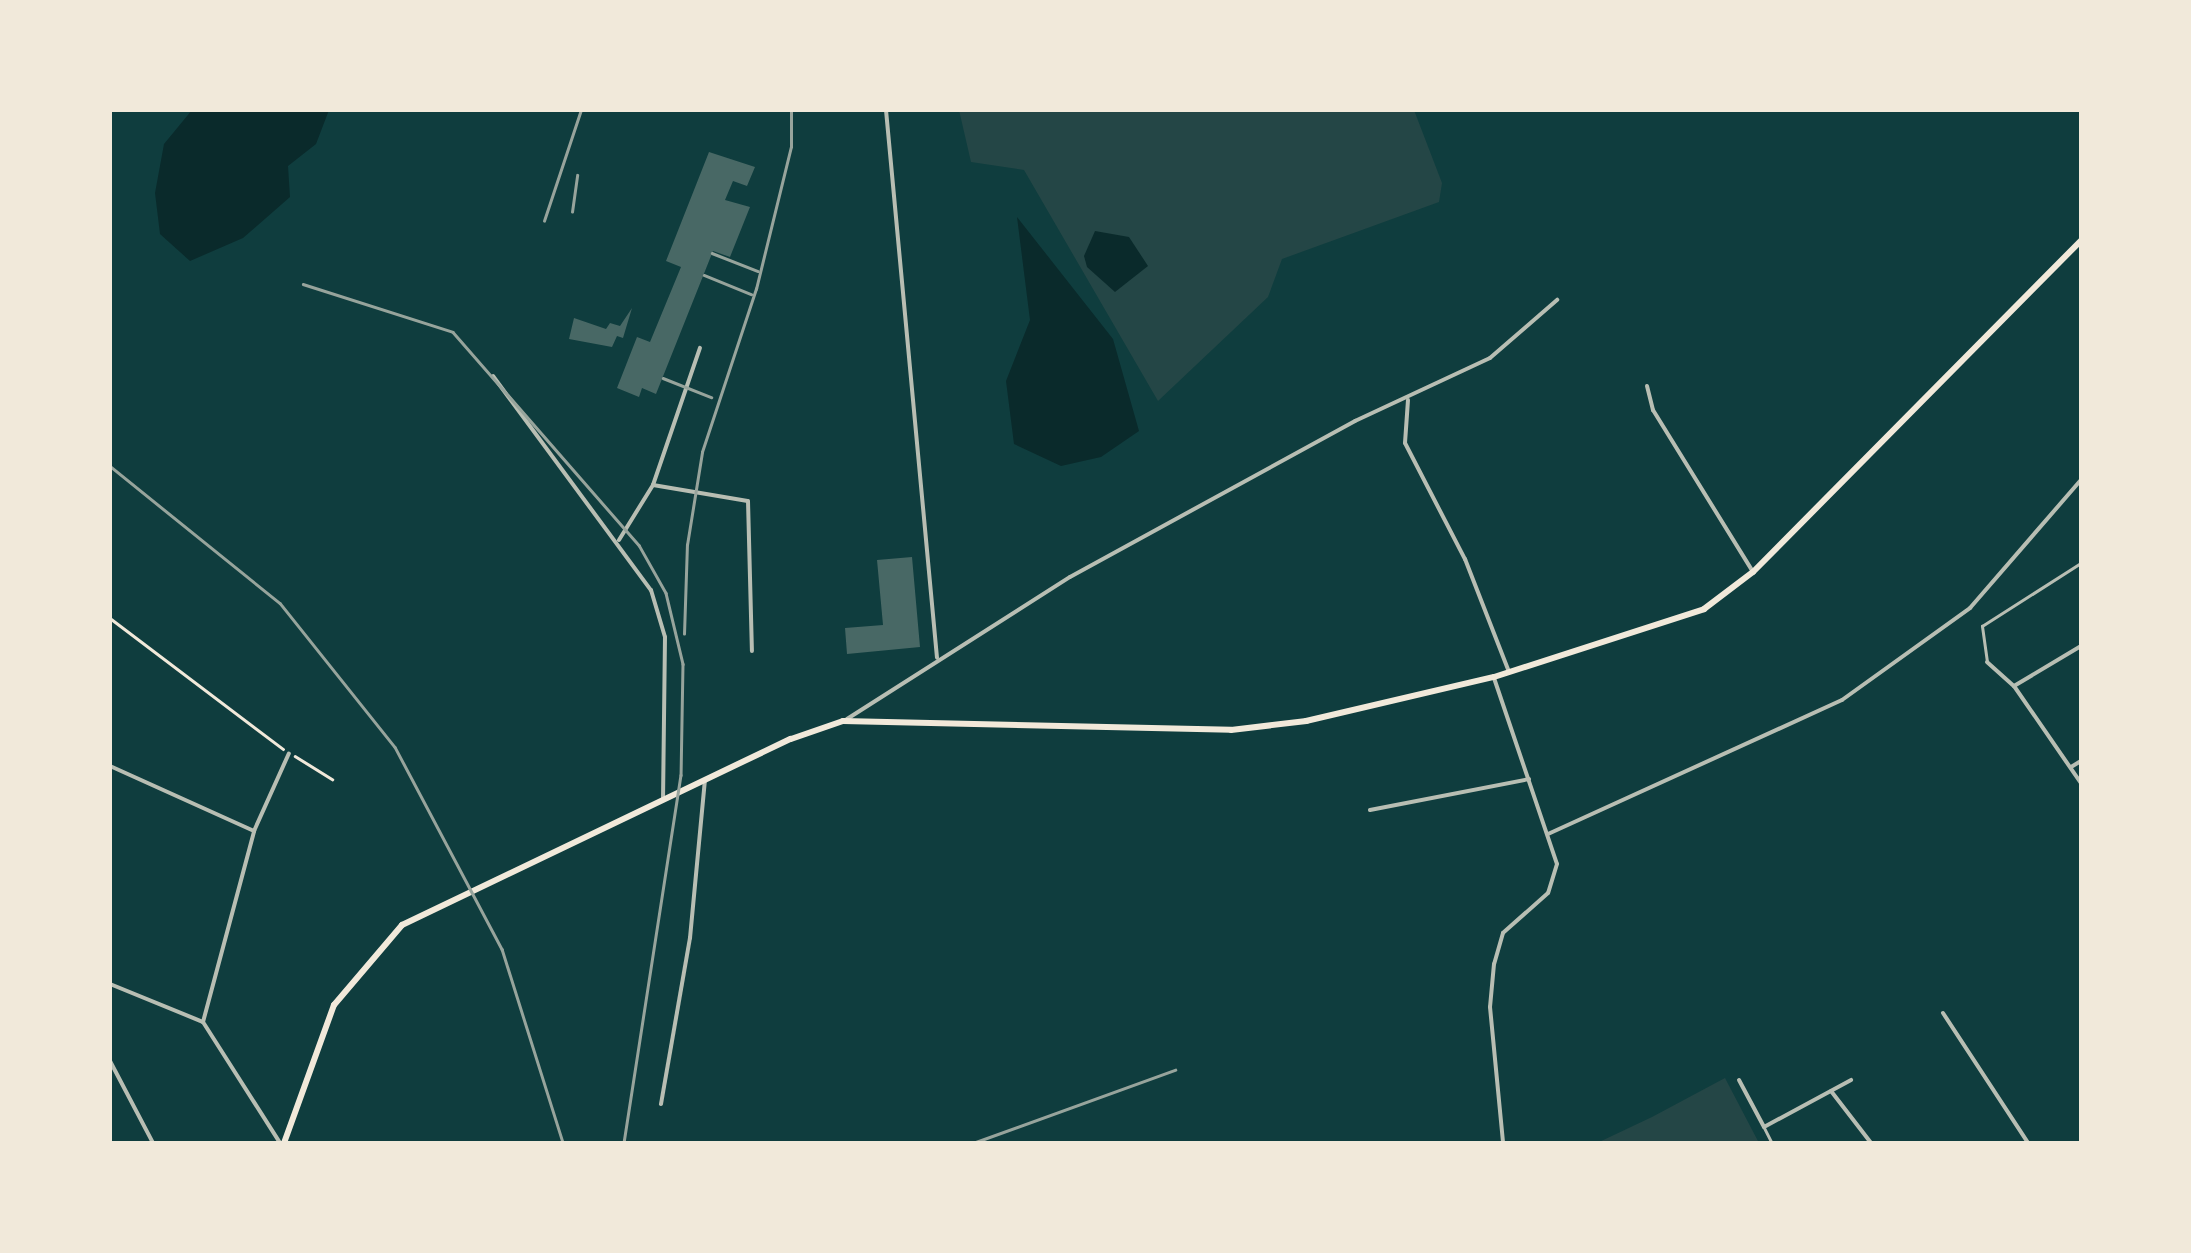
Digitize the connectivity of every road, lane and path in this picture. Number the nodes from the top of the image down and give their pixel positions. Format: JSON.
{"nodes":[{"id":1,"x":886,"y":110,"type":"edge"},
{"id":2,"x":2081,"y":240,"type":"edge"},
{"id":3,"x":1557,"y":300,"type":"dead end"},
{"id":4,"x":700,"y":348,"type":"dead end"},
{"id":5,"x":493,"y":376,"type":"dead end"},
{"id":6,"x":1647,"y":386,"type":"dead end"},
{"id":7,"x":1408,"y":399,"type":"junction"},
{"id":8,"x":2081,"y":480,"type":"edge"},
{"id":9,"x":653,"y":486,"type":"junction"},
{"id":10,"x":619,"y":540,"type":"junction"},
{"id":11,"x":2081,"y":563,"type":"edge"},
{"id":12,"x":1752,"y":572,"type":"junction"},
{"id":13,"x":110,"y":618,"type":"edge"},
{"id":14,"x":2081,"y":646,"type":"edge"},
{"id":15,"x":752,"y":651,"type":"dead end"},
{"id":16,"x":937,"y":658,"type":"junction"},
{"id":17,"x":1987,"y":662,"type":"joint"},
{"id":18,"x":1509,"y":672,"type":"junction"},
{"id":19,"x":1494,"y":677,"type":"junction"},
{"id":20,"x":2014,"y":686,"type":"junction"},
{"id":21,"x":843,"y":721,"type":"junction"},
{"id":22,"x":289,"y":753,"type":"junction"},
{"id":23,"x":2081,"y":760,"type":"edge"},
{"id":24,"x":110,"y":766,"type":"edge"},
{"id":25,"x":2070,"y":767,"type":"junction"},
{"id":26,"x":332,"y":779,"type":"dead end"},
{"id":27,"x":1529,"y":779,"type":"junction"},
{"id":28,"x":704,"y":780,"type":"junction"},
{"id":29,"x":2081,"y":784,"type":"edge"},
{"id":30,"x":663,"y":800,"type":"junction"},
{"id":31,"x":1370,"y":810,"type":"dead end"},
{"id":32,"x":254,"y":831,"type":"junction"},
{"id":33,"x":1548,"y":834,"type":"junction"},
{"id":34,"x":110,"y":984,"type":"edge"},
{"id":35,"x":1942,"y":1014,"type":"dead end"},
{"id":36,"x":203,"y":1022,"type":"junction"},
{"id":37,"x":110,"y":1061,"type":"edge"},
{"id":38,"x":1739,"y":1080,"type":"dead end"},
{"id":39,"x":1852,"y":1080,"type":"dead end"},
{"id":40,"x":1830,"y":1091,"type":"junction"},
{"id":41,"x":661,"y":1104,"type":"dead end"},
{"id":42,"x":1764,"y":1127,"type":"junction"},
{"id":43,"x":153,"y":1143,"type":"edge"},
{"id":44,"x":282,"y":1143,"type":"edge"},
{"id":45,"x":1503,"y":1143,"type":"edge"},
{"id":46,"x":1772,"y":1143,"type":"edge"},
{"id":47,"x":1870,"y":1143,"type":"edge"},
{"id":48,"x":2028,"y":1143,"type":"edge"}],
"edges":[{"from":1,"to":16,"type":"street"},
{"from":2,"to":12,"type":"main road"},
{"from":3,"to":7,"type":"street"},
{"from":4,"to":9,"type":"street"},
{"from":5,"to":10,"type":"street"},
{"from":6,"to":12,"type":"street"},
{"from":7,"to":16,"type":"street"},
{"from":7,"to":18,"type":"street"},
{"from":8,"to":33,"type":"street"},
{"from":9,"to":10,"type":"street"},
{"from":9,"to":15,"type":"street"},
{"from":10,"to":30,"type":"street"},
{"from":11,"to":17,"type":"lane"},
{"from":12,"to":18,"type":"main road"},
{"from":13,"to":22,"type":"path"},
{"from":14,"to":20,"type":"street"},
{"from":16,"to":21,"type":"street"},
{"from":17,"to":20,"type":"street"},
{"from":18,"to":19,"type":"main road"},
{"from":19,"to":21,"type":"main road"},
{"from":19,"to":27,"type":"street"},
{"from":20,"to":25,"type":"street"},
{"from":21,"to":28,"type":"main road"},
{"from":22,"to":26,"type":"path"},
{"from":22,"to":32,"type":"street"},
{"from":23,"to":25,"type":"street"},
{"from":24,"to":32,"type":"street"},
{"from":25,"to":29,"type":"street"},
{"from":27,"to":31,"type":"street"},
{"from":27,"to":33,"type":"street"},
{"from":28,"to":30,"type":"main road"},
{"from":28,"to":41,"type":"street"},
{"from":30,"to":44,"type":"main road"},
{"from":32,"to":36,"type":"street"},
{"from":33,"to":45,"type":"street"},
{"from":34,"to":36,"type":"street"},
{"from":35,"to":48,"type":"street"},
{"from":36,"to":44,"type":"street"},
{"from":37,"to":43,"type":"street"},
{"from":38,"to":42,"type":"street"},
{"from":39,"to":40,"type":"street"},
{"from":40,"to":42,"type":"street"},
{"from":40,"to":47,"type":"street"},
{"from":42,"to":46,"type":"lane"}]}
